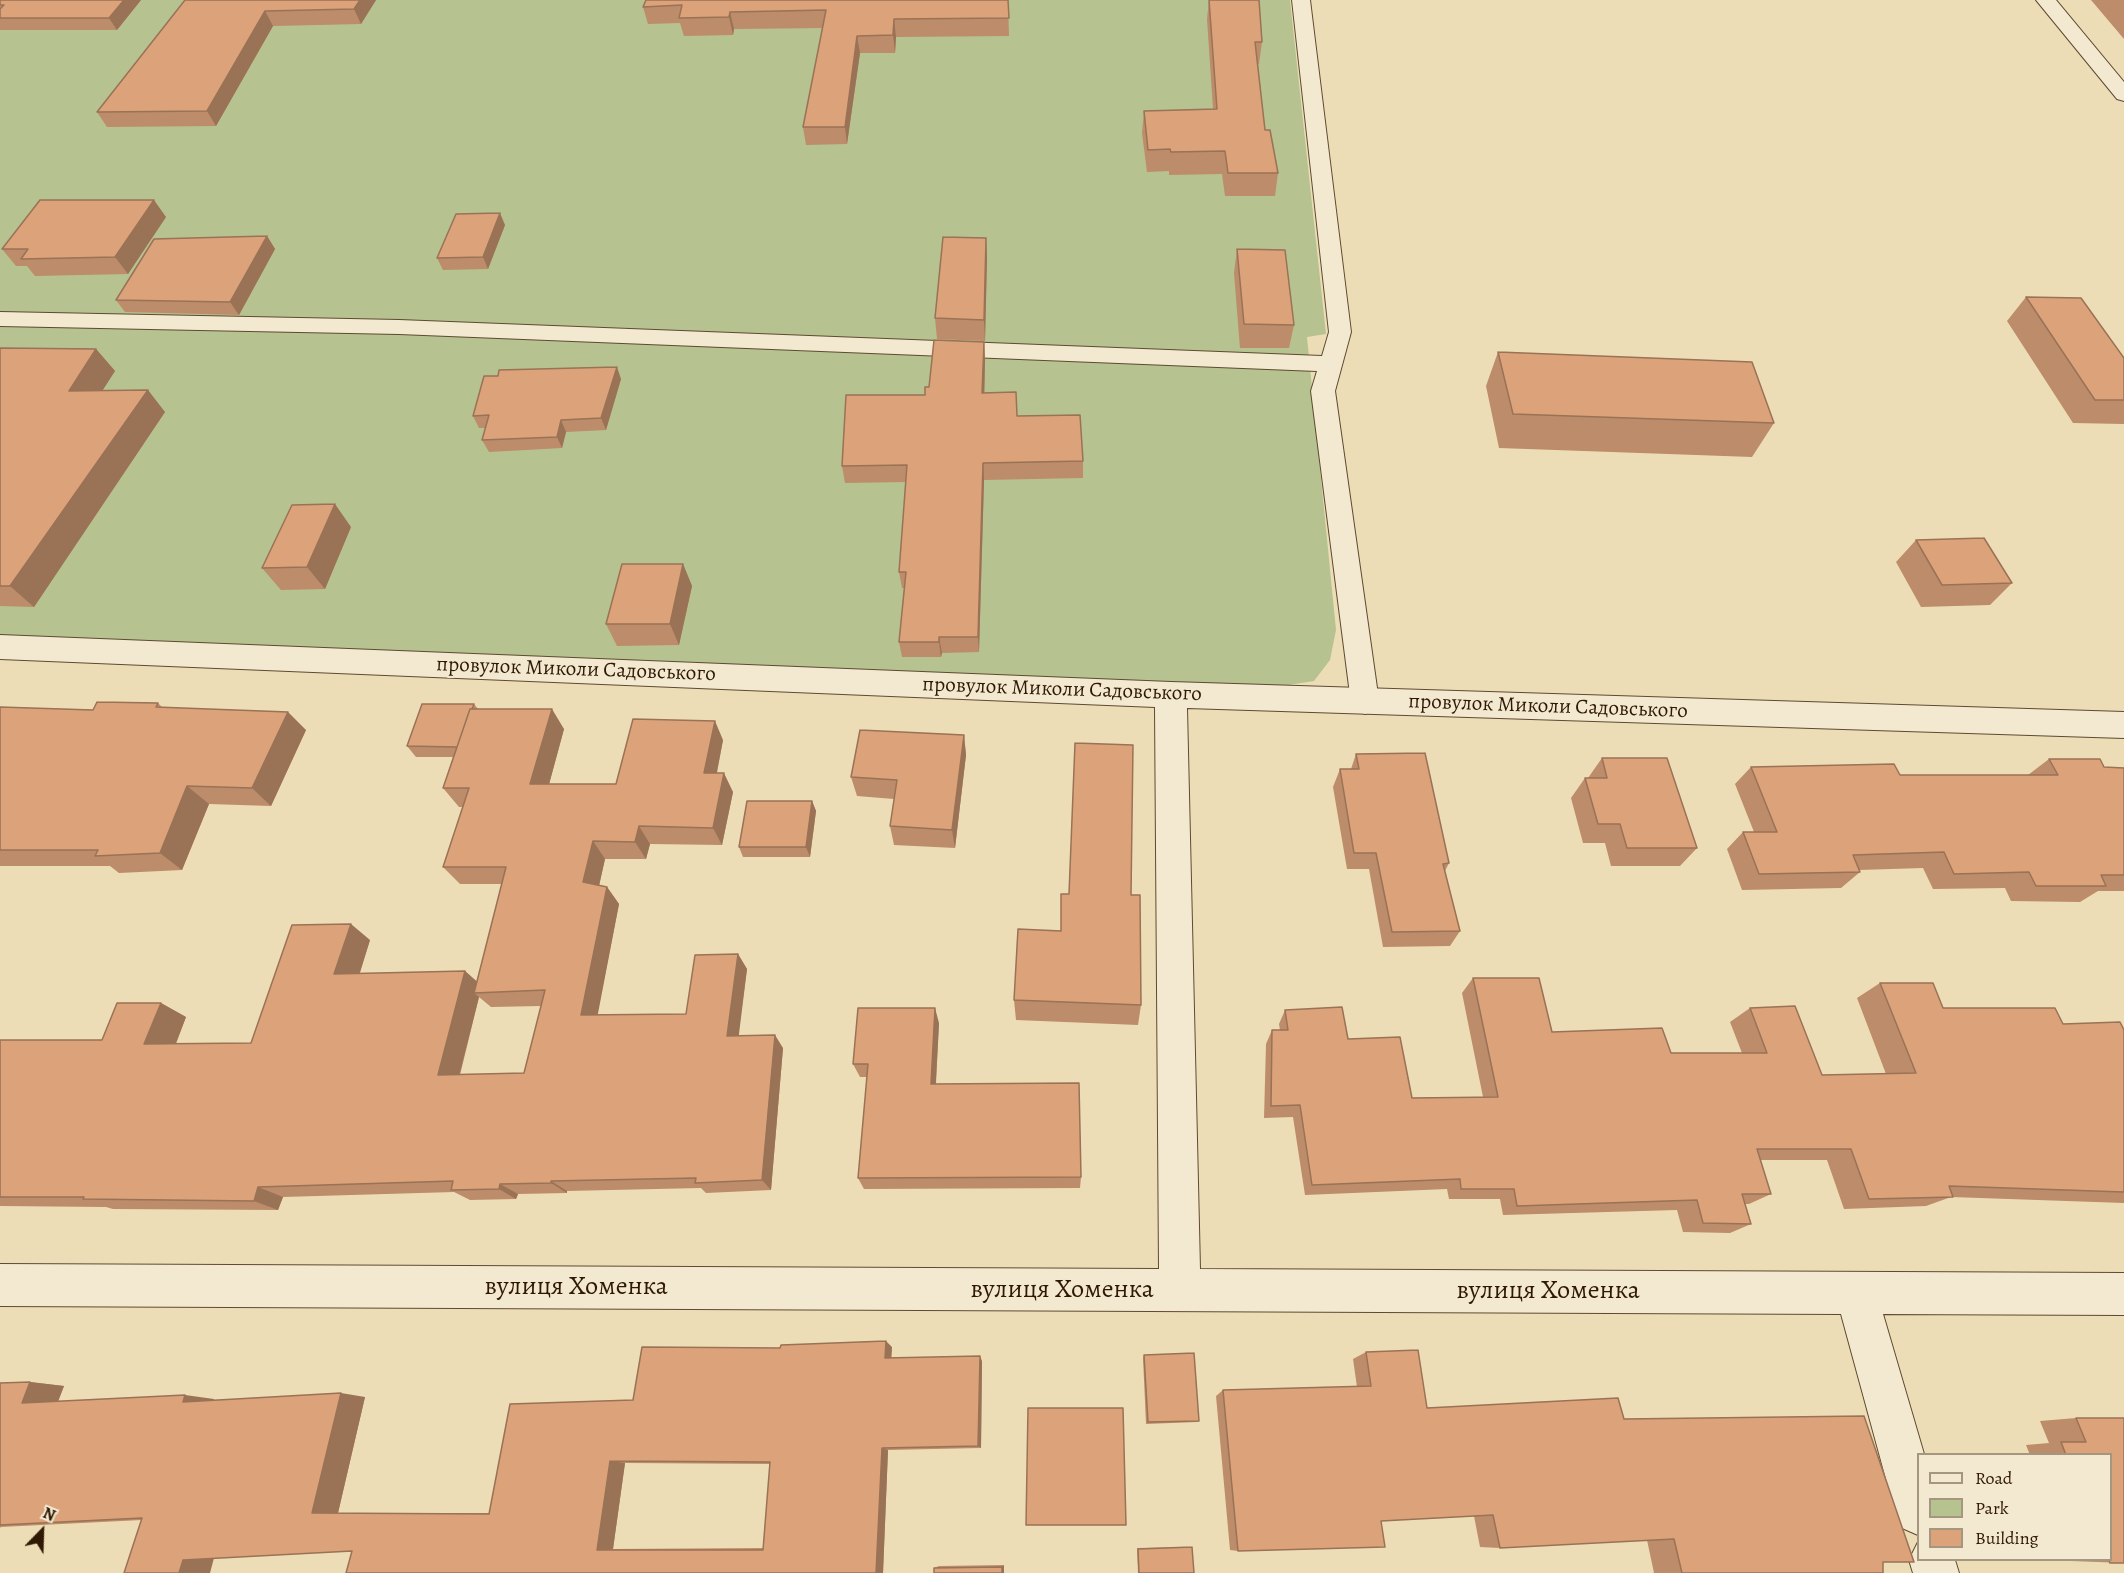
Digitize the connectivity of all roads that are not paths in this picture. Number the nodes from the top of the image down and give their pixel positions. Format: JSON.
{"nodes":[{"id":1,"x":1301,"y":0,"type":"edge"},
{"id":2,"x":2046,"y":0,"type":"edge"},
{"id":3,"x":2124,"y":95,"type":"edge"},
{"id":4,"x":0,"y":319,"type":"edge"},
{"id":5,"x":1330,"y":364,"type":"junction"},
{"id":6,"x":0,"y":647,"type":"edge"},
{"id":7,"x":1172,"y":694,"type":"junction"},
{"id":8,"x":1365,"y":702,"type":"junction"},
{"id":9,"x":2124,"y":725,"type":"edge"},
{"id":10,"x":0,"y":1285,"type":"edge"},
{"id":11,"x":1180,"y":1291,"type":"junction"},
{"id":12,"x":1856,"y":1293,"type":"junction"},
{"id":13,"x":2124,"y":1294,"type":"edge"},
{"id":14,"x":1917,"y":1508,"type":"edge"}],
"edges":[{"from":1,"to":5,"type":"lane"},
{"from":2,"to":3,"type":"street"},
{"from":4,"to":5,"type":"lane"},
{"from":5,"to":8,"type":"lane"},
{"from":6,"to":7,"type":"street","name":"провулок Миколи Садовського"},
{"from":7,"to":8,"type":"street","name":"провулок Миколи Садовського"},
{"from":7,"to":11,"type":"street"},
{"from":8,"to":9,"type":"street","name":"провулок Миколи Садовського"},
{"from":10,"to":11,"type":"street","name":"вулиця Хоменка"},
{"from":11,"to":12,"type":"street","name":"вулиця Хоменка"},
{"from":12,"to":13,"type":"street","name":"вулиця Хоменка"},
{"from":12,"to":14,"type":"street"}]}
